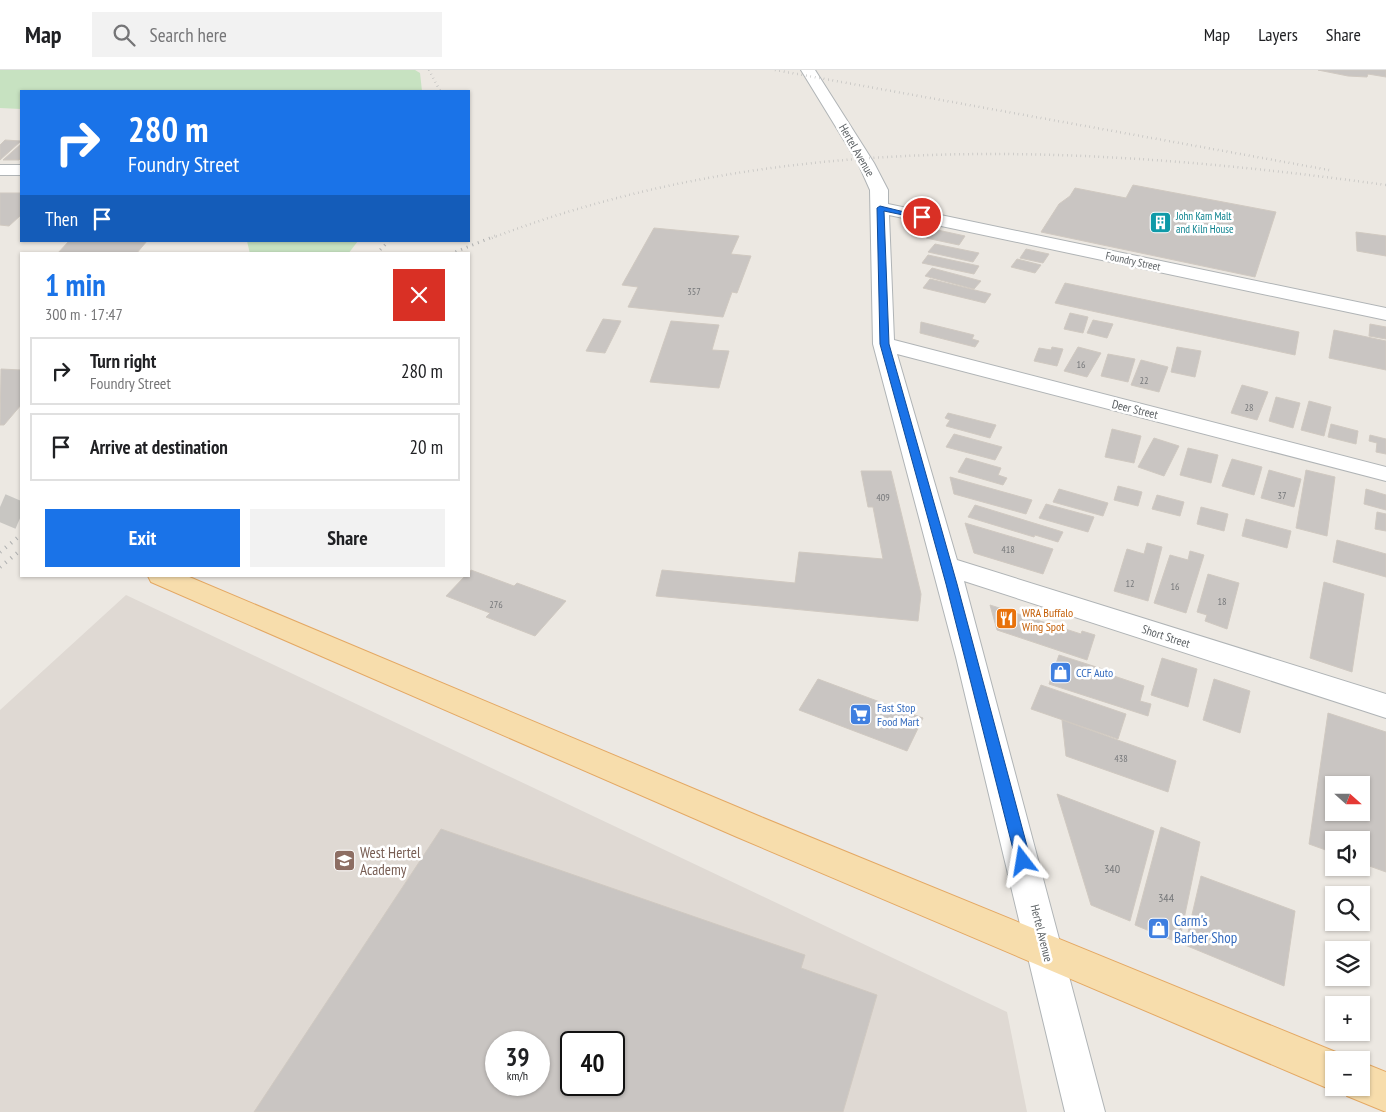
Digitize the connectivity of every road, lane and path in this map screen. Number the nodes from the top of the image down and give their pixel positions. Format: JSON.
{"nodes":[{"id":1,"x":808,"y":70,"type":"edge"},
{"id":2,"x":0,"y":170,"type":"edge"},
{"id":3,"x":20,"y":170,"type":"edge"},
{"id":4,"x":880,"y":208,"type":"junction"},
{"id":5,"x":1386,"y":314,"type":"edge"},
{"id":6,"x":884,"y":344,"type":"junction"},
{"id":7,"x":1386,"y":474,"type":"edge"},
{"id":8,"x":946,"y":566,"type":"junction"},
{"id":9,"x":163,"y":577,"type":"edge"},
{"id":10,"x":1386,"y":706,"type":"edge"},
{"id":11,"x":1047,"y":952,"type":"junction"},
{"id":12,"x":1325,"y":1067,"type":"edge"},
{"id":13,"x":1370,"y":1086,"type":"edge"},
{"id":14,"x":1386,"y":1092,"type":"edge"},
{"id":15,"x":1085,"y":1112,"type":"edge"}],
"edges":[{"from":1,"to":4,"type":"street","name":"Hertel Avenue"},
{"from":2,"to":3,"type":"street"},
{"from":4,"to":5,"type":"street","name":"Foundry Street"},
{"from":4,"to":6,"type":"street","name":"Hertel Avenue"},
{"from":6,"to":7,"type":"street","name":"Deer Street"},
{"from":6,"to":8,"type":"street","name":"Hertel Avenue"},
{"from":8,"to":10,"type":"street","name":"Short Street"},
{"from":8,"to":11,"type":"street","name":"Hertel Avenue"},
{"from":9,"to":11,"type":"main road"},
{"from":11,"to":12,"type":"main road"},
{"from":11,"to":15,"type":"street","name":"Hertel Avenue"},
{"from":13,"to":14,"type":"main road"}]}
